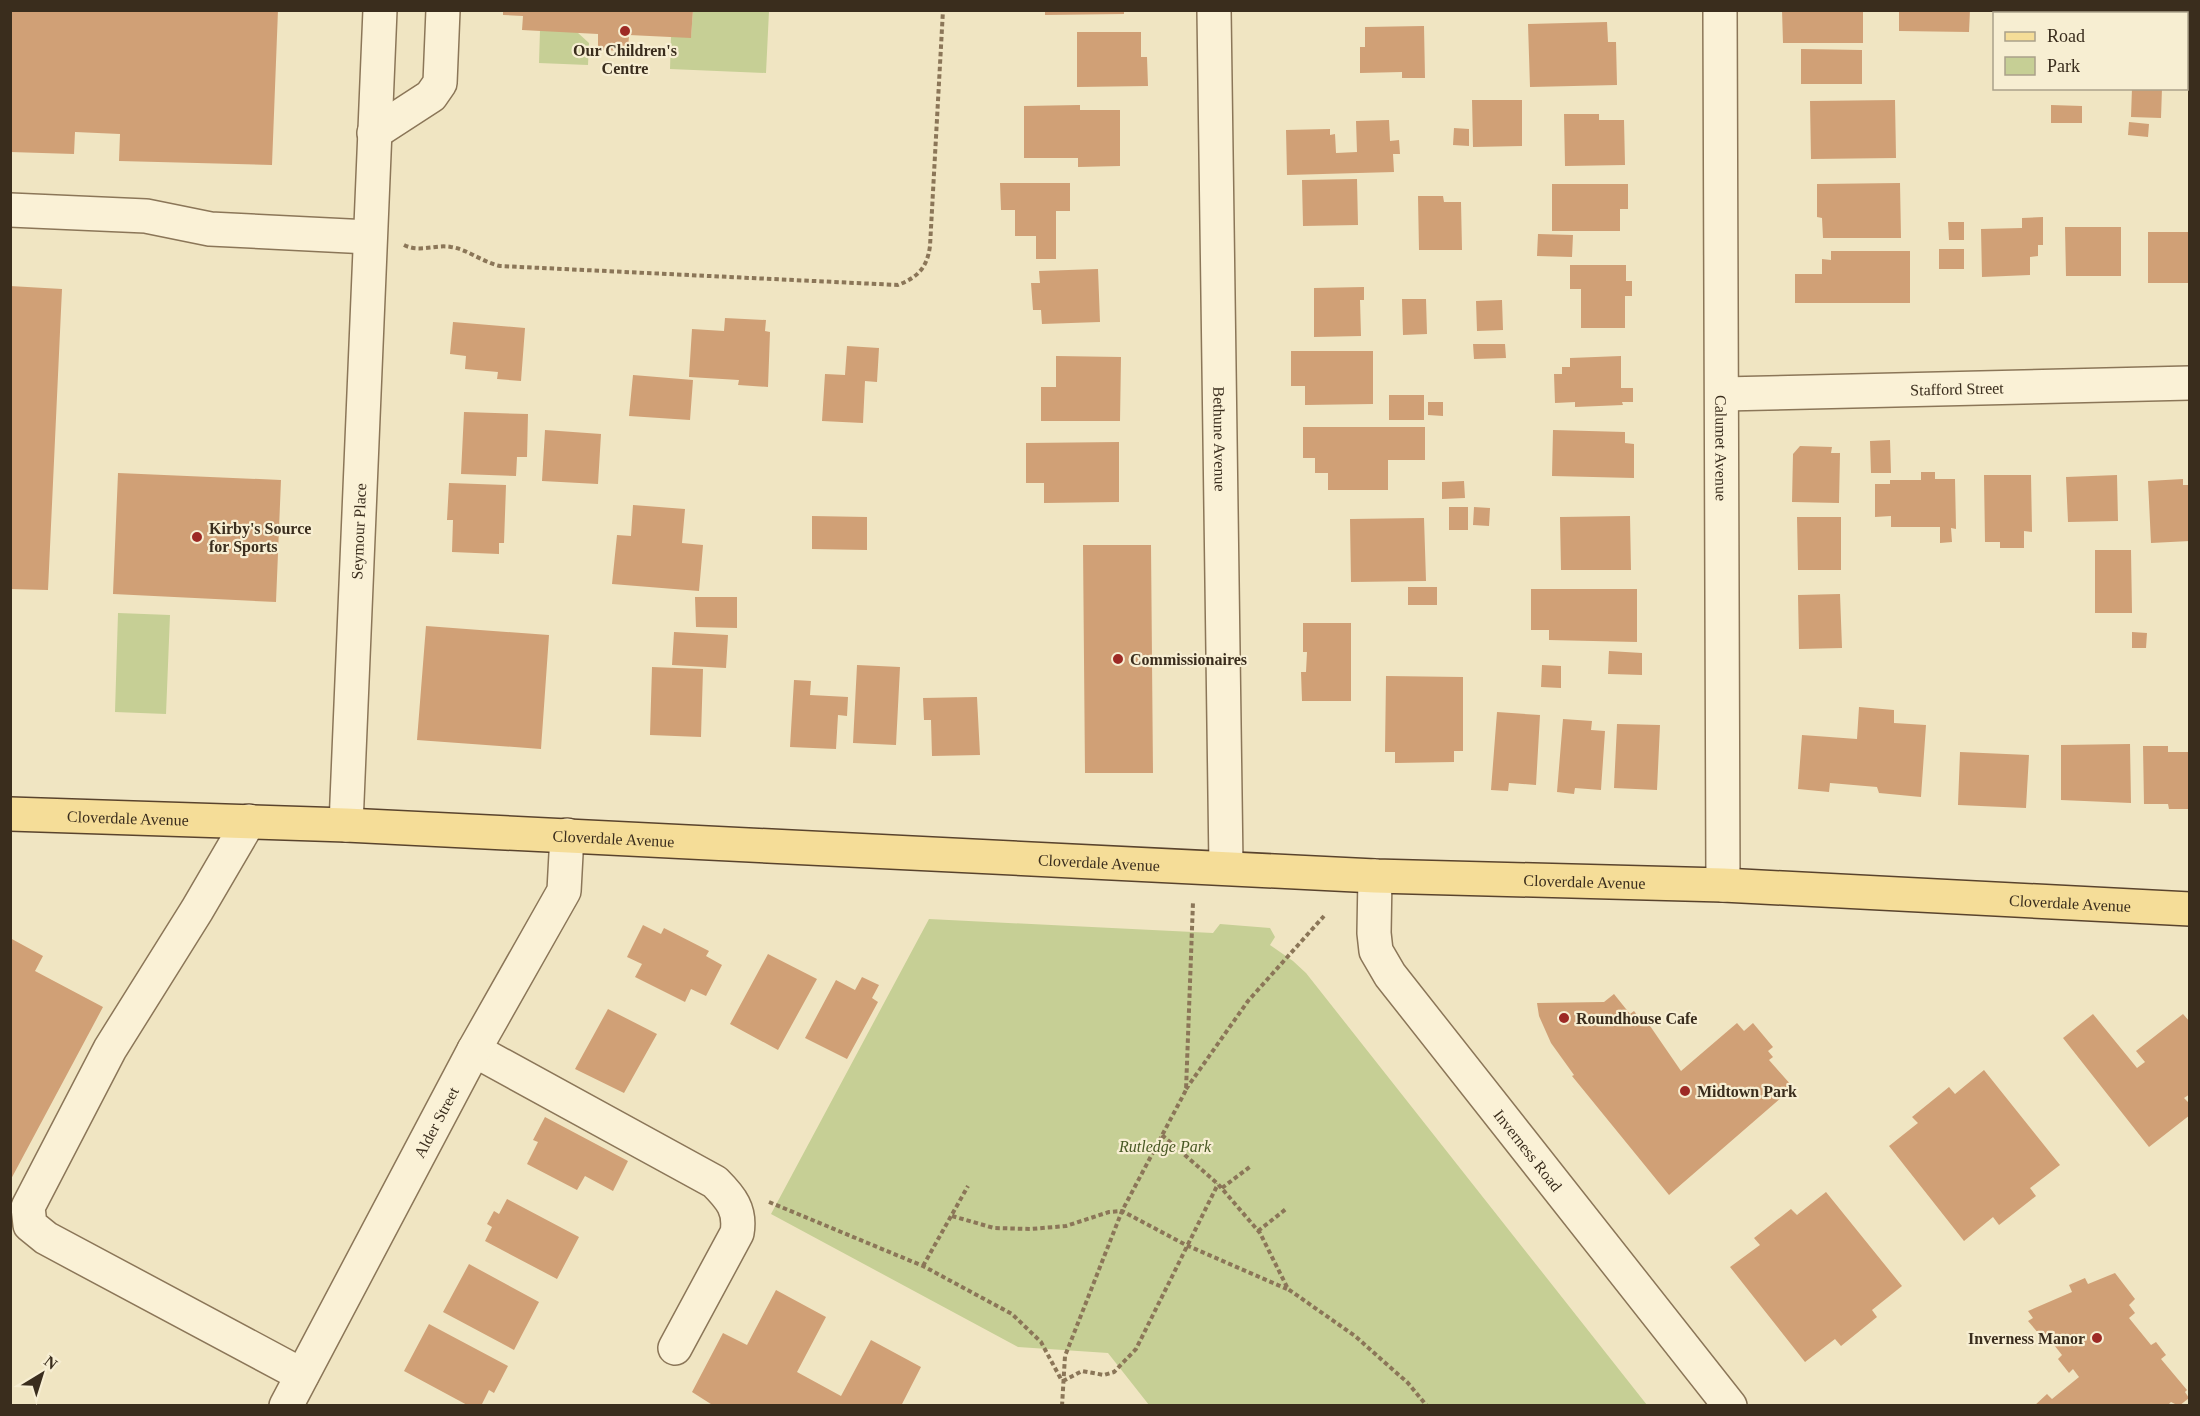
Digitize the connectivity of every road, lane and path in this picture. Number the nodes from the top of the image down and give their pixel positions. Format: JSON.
{"nodes":[{"id":1,"x":380,"y":10,"type":"edge"},
{"id":2,"x":443,"y":10,"type":"edge"},
{"id":3,"x":944,"y":10,"type":"edge"},
{"id":4,"x":1214,"y":10,"type":"edge"},
{"id":5,"x":1720,"y":10,"type":"edge"},
{"id":6,"x":374,"y":133,"type":"junction"},
{"id":7,"x":10,"y":210,"type":"edge"},
{"id":8,"x":370,"y":230,"type":"junction"},
{"id":9,"x":2190,"y":383,"type":"edge"},
{"id":10,"x":1723,"y":394,"type":"junction"},
{"id":11,"x":10,"y":814,"type":"edge"},
{"id":12,"x":249,"y":821,"type":"junction"},
{"id":13,"x":346,"y":825,"type":"junction"},
{"id":14,"x":567,"y":835,"type":"junction"},
{"id":15,"x":1226,"y":866,"type":"junction"},
{"id":16,"x":1375,"y":876,"type":"junction"},
{"id":17,"x":1723,"y":885,"type":"junction"},
{"id":18,"x":1192,"y":902,"type":"dead end"},
{"id":19,"x":2190,"y":909,"type":"edge"},
{"id":20,"x":1324,"y":916,"type":"dead end"},
{"id":21,"x":474,"y":1050,"type":"junction"},
{"id":22,"x":1185,"y":1090,"type":"junction"},
{"id":23,"x":1162,"y":1135,"type":"junction"},
{"id":24,"x":1251,"y":1166,"type":"dead end"},
{"id":25,"x":1218,"y":1184,"type":"junction"},
{"id":26,"x":968,"y":1186,"type":"dead end"},
{"id":27,"x":1222,"y":1188,"type":"junction"},
{"id":28,"x":733,"y":1200,"type":"junction"},
{"id":29,"x":1286,"y":1209,"type":"dead end"},
{"id":30,"x":1122,"y":1211,"type":"junction"},
{"id":31,"x":952,"y":1216,"type":"junction"},
{"id":32,"x":1258,"y":1231,"type":"junction"},
{"id":33,"x":1185,"y":1245,"type":"junction"},
{"id":34,"x":923,"y":1266,"type":"junction"},
{"id":35,"x":1288,"y":1289,"type":"junction"},
{"id":36,"x":675,"y":1348,"type":"dead end"},
{"id":37,"x":302,"y":1375,"type":"junction"},
{"id":38,"x":1062,"y":1382,"type":"junction"},
{"id":39,"x":286,"y":1406,"type":"edge"},
{"id":40,"x":1062,"y":1406,"type":"edge"},
{"id":41,"x":1427,"y":1406,"type":"edge"},
{"id":42,"x":1730,"y":1406,"type":"edge"}],
"edges":[{"from":1,"to":6,"type":"street","name":"Seymour Place"},
{"from":2,"to":6,"type":"street"},
{"from":3,"to":8,"type":"path"},
{"from":4,"to":15,"type":"street","name":"Bethune Avenue"},
{"from":5,"to":10,"type":"street","name":"Calumet Avenue"},
{"from":6,"to":8,"type":"street","name":"Seymour Place"},
{"from":7,"to":8,"type":"street"},
{"from":8,"to":13,"type":"street","name":"Seymour Place"},
{"from":9,"to":10,"type":"street","name":"Stafford Street"},
{"from":10,"to":17,"type":"street","name":"Calumet Avenue"},
{"from":11,"to":12,"type":"main road","name":"Cloverdale Avenue"},
{"from":12,"to":13,"type":"main road","name":"Cloverdale Avenue"},
{"from":12,"to":37,"type":"street"},
{"from":13,"to":14,"type":"main road","name":"Cloverdale Avenue"},
{"from":14,"to":15,"type":"main road","name":"Cloverdale Avenue"},
{"from":14,"to":21,"type":"street","name":"Alder Street"},
{"from":15,"to":16,"type":"main road","name":"Cloverdale Avenue"},
{"from":16,"to":17,"type":"main road","name":"Cloverdale Avenue"},
{"from":16,"to":42,"type":"street","name":"Inverness Road"},
{"from":17,"to":19,"type":"main road","name":"Cloverdale Avenue"},
{"from":18,"to":22,"type":"path"},
{"from":20,"to":22,"type":"path"},
{"from":21,"to":28,"type":"street"},
{"from":21,"to":37,"type":"street","name":"Alder Street"},
{"from":22,"to":23,"type":"path"},
{"from":23,"to":25,"type":"path"},
{"from":23,"to":30,"type":"path"},
{"from":24,"to":27,"type":"path"},
{"from":25,"to":27,"type":"path"},
{"from":25,"to":33,"type":"path"},
{"from":26,"to":31,"type":"path"},
{"from":27,"to":32,"type":"path"},
{"from":28,"to":34,"type":"path"},
{"from":28,"to":36,"type":"street"},
{"from":29,"to":32,"type":"path"},
{"from":30,"to":31,"type":"path"},
{"from":30,"to":33,"type":"path"},
{"from":30,"to":38,"type":"path"},
{"from":31,"to":34,"type":"path"},
{"from":32,"to":35,"type":"path"},
{"from":33,"to":35,"type":"path"},
{"from":33,"to":38,"type":"path"},
{"from":34,"to":38,"type":"path"},
{"from":35,"to":41,"type":"path"},
{"from":37,"to":39,"type":"street","name":"Alder Street"},
{"from":38,"to":40,"type":"path"}]}
